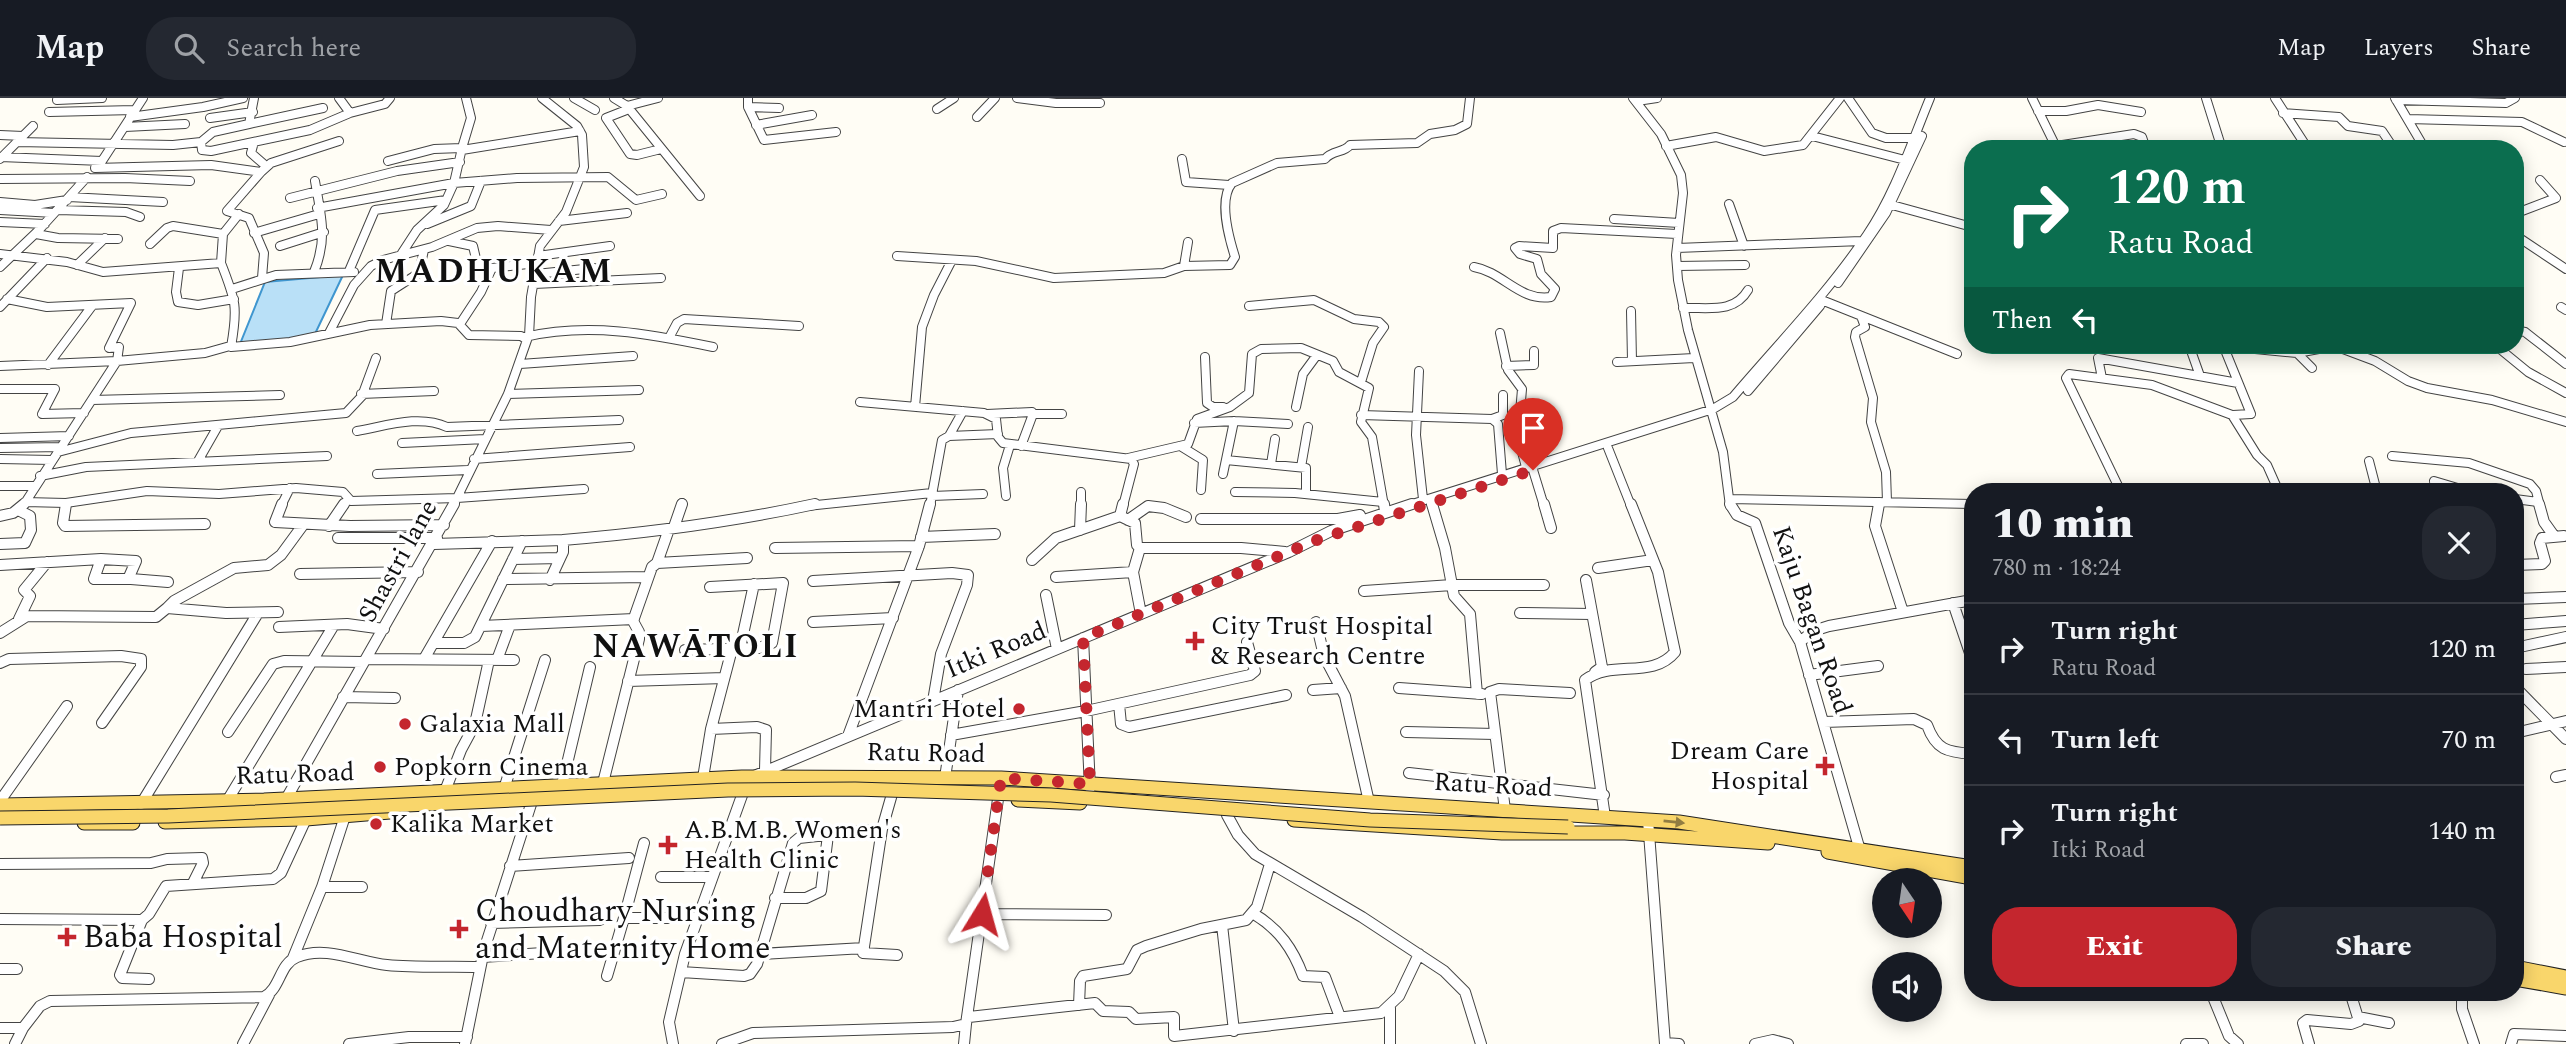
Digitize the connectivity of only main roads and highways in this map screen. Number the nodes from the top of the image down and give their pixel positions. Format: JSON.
{"nodes":[{"id":1,"x":0,"y":803,"type":"edge"},
{"id":2,"x":0,"y":810,"type":"edge"},
{"id":3,"x":1604,"y":816,"type":"junction"},
{"id":4,"x":0,"y":818,"type":"edge"},
{"id":5,"x":0,"y":824,"type":"edge"},
{"id":6,"x":1567,"y":824,"type":"junction"},
{"id":7,"x":1649,"y":827,"type":"junction"},
{"id":8,"x":1600,"y":834,"type":"junction"},
{"id":9,"x":1860,"y":853,"type":"junction"},
{"id":10,"x":1964,"y":866,"type":"edge"},
{"id":11,"x":1964,"y":876,"type":"edge"},
{"id":12,"x":2524,"y":969,"type":"edge"},
{"id":13,"x":2566,"y":977,"type":"edge"},
{"id":14,"x":2524,"y":981,"type":"edge"},
{"id":15,"x":2566,"y":988,"type":"edge"}],
"edges":[{"from":1,"to":3,"type":"main road","name":"Ratu Road"},
{"from":2,"to":6,"type":"main road"},
{"from":3,"to":6,"type":"main road"},
{"from":3,"to":7,"type":"main road","name":"Ratu Road"},
{"from":4,"to":6,"type":"main road","bridge":true},
{"from":5,"to":8,"type":"main road","name":"Ratu Road"},
{"from":6,"to":8,"type":"main road"},
{"from":7,"to":8,"type":"main road","name":"Ratu Road"},
{"from":7,"to":9,"type":"main road","name":"Ratu Road"},
{"from":9,"to":10,"type":"main road","name":"Ratu Road"},
{"from":9,"to":11,"type":"main road","name":"Ratu Road"},
{"from":12,"to":13,"type":"main road"},
{"from":14,"to":15,"type":"main road"}]}
